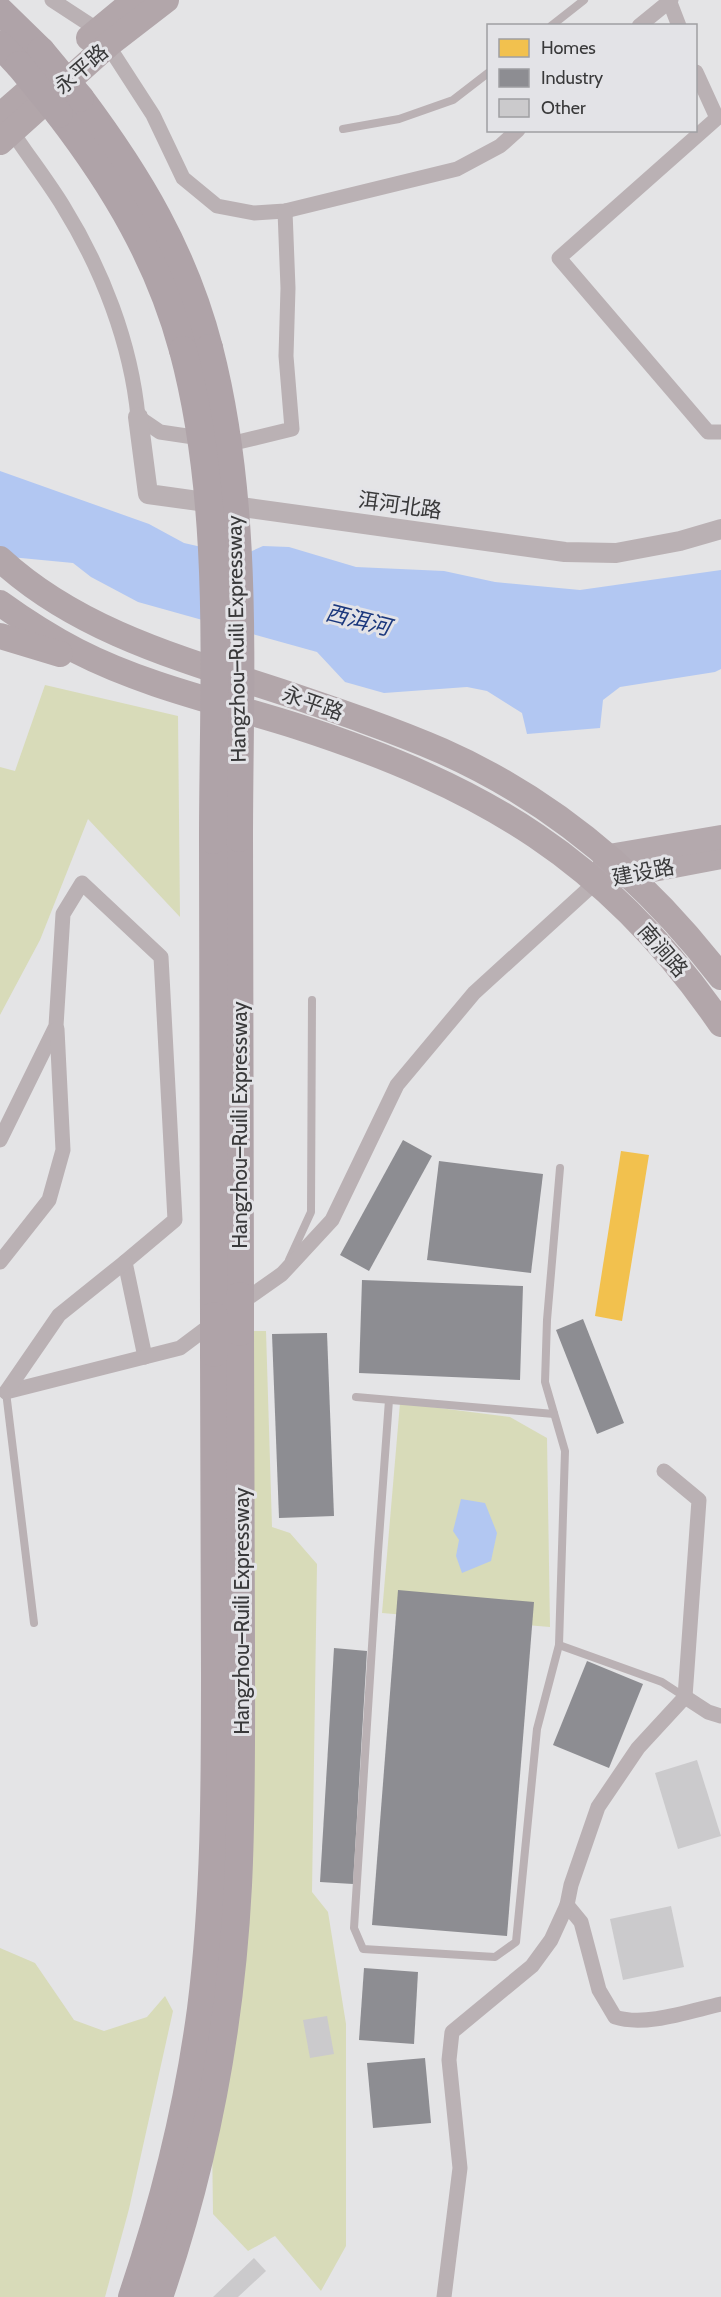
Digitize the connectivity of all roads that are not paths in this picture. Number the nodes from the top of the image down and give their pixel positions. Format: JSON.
{"nodes":[{"id":1,"x":52,"y":0,"type":"edge"},
{"id":2,"x":135,"y":0,"type":"edge"},
{"id":3,"x":166,"y":0,"type":"edge"},
{"id":4,"x":584,"y":0,"type":"edge"},
{"id":5,"x":670,"y":0,"type":"edge"},
{"id":6,"x":0,"y":10,"type":"edge"},
{"id":7,"x":554,"y":24,"type":"edge"},
{"id":8,"x":641,"y":24,"type":"edge"},
{"id":9,"x":677,"y":24,"type":"edge"},
{"id":10,"x":104,"y":37,"type":"junction"},
{"id":11,"x":20,"y":53,"type":"edge"},
{"id":12,"x":487,"y":74,"type":"edge"},
{"id":13,"x":697,"y":74,"type":"edge"},
{"id":14,"x":4,"y":129,"type":"edge"},
{"id":15,"x":343,"y":129,"type":"dead end"},
{"id":16,"x":516,"y":132,"type":"edge"},
{"id":17,"x":285,"y":211,"type":"junction"},
{"id":18,"x":138,"y":417,"type":"junction"},
{"id":19,"x":721,"y":432,"type":"edge"},
{"id":20,"x":721,"y":529,"type":"edge"},
{"id":21,"x":0,"y":559,"type":"edge"},
{"id":22,"x":0,"y":603,"type":"edge"},
{"id":23,"x":0,"y":636,"type":"edge"},
{"id":24,"x":124,"y":671,"type":"junction"},
{"id":25,"x":254,"y":682,"type":"junction"},
{"id":26,"x":721,"y":837,"type":"edge"},
{"id":27,"x":226,"y":839,"type":"junction"},
{"id":28,"x":721,"y":857,"type":"edge"},
{"id":29,"x":619,"y":865,"type":"junction"},
{"id":30,"x":597,"y":881,"type":"junction"},
{"id":31,"x":721,"y":977,"type":"edge"},
{"id":32,"x":312,"y":1000,"type":"dead end"},
{"id":33,"x":721,"y":1024,"type":"edge"},
{"id":34,"x":56,"y":1026,"type":"junction"},
{"id":35,"x":0,"y":1140,"type":"edge"},
{"id":36,"x":560,"y":1168,"type":"dead end"},
{"id":37,"x":0,"y":1262,"type":"edge"},
{"id":38,"x":125,"y":1262,"type":"junction"},
{"id":39,"x":282,"y":1274,"type":"junction"},
{"id":40,"x":145,"y":1357,"type":"junction"},
{"id":41,"x":6,"y":1392,"type":"junction"},
{"id":42,"x":356,"y":1397,"type":"dead end"},
{"id":43,"x":389,"y":1400,"type":"junction"},
{"id":44,"x":554,"y":1414,"type":"junction"},
{"id":45,"x":664,"y":1471,"type":"dead end"},
{"id":46,"x":34,"y":1623,"type":"dead end"},
{"id":47,"x":559,"y":1645,"type":"junction"},
{"id":48,"x":685,"y":1697,"type":"junction"},
{"id":49,"x":721,"y":1716,"type":"edge"},
{"id":50,"x":567,"y":1905,"type":"junction"},
{"id":51,"x":721,"y":2004,"type":"edge"},
{"id":52,"x":132,"y":2297,"type":"edge"},
{"id":53,"x":159,"y":2297,"type":"edge"},
{"id":54,"x":444,"y":2297,"type":"edge"}],
"edges":[{"from":1,"to":10,"type":"street"},
{"from":2,"to":10,"type":"highway","name":"永平路"},
{"from":3,"to":10,"type":"highway","name":"永平路"},
{"from":4,"to":7,"type":"lane"},
{"from":5,"to":8,"type":"street"},
{"from":5,"to":9,"type":"street"},
{"from":6,"to":11,"type":"highway","name":"Hangzhou–Ruili Expressway"},
{"from":10,"to":14,"type":"highway","name":"永平路"},
{"from":10,"to":17,"type":"street"},
{"from":11,"to":27,"type":"highway","name":"Hangzhou–Ruili Expressway","bridge":true},
{"from":12,"to":15,"type":"lane"},
{"from":13,"to":19,"type":"street"},
{"from":14,"to":18,"type":"street"},
{"from":16,"to":17,"type":"street"},
{"from":17,"to":18,"type":"street"},
{"from":18,"to":20,"type":"street","name":"洱河北路"},
{"from":21,"to":25,"type":"highway","name":"永平路"},
{"from":22,"to":24,"type":"highway","name":"永平路"},
{"from":23,"to":24,"type":"highway"},
{"from":24,"to":25,"type":"highway"},
{"from":24,"to":30,"type":"highway","name":"永平路"},
{"from":25,"to":29,"type":"highway","name":"永平路"},
{"from":26,"to":29,"type":"main road","name":"建设路"},
{"from":27,"to":52,"type":"highway","name":"Hangzhou–Ruili Expressway","bridge":true},
{"from":27,"to":53,"type":"highway","name":"Hangzhou–Ruili Expressway","bridge":true},
{"from":28,"to":29,"type":"main road","name":"建设路"},
{"from":29,"to":30,"type":"main road","name":"建设路"},
{"from":29,"to":31,"type":"highway","name":"南涧路"},
{"from":30,"to":33,"type":"highway","name":"南涧路"},
{"from":30,"to":39,"type":"street"},
{"from":32,"to":39,"type":"lane"},
{"from":34,"to":35,"type":"street"},
{"from":34,"to":37,"type":"street"},
{"from":34,"to":38,"type":"street"},
{"from":36,"to":44,"type":"lane"},
{"from":38,"to":40,"type":"street"},
{"from":38,"to":41,"type":"street"},
{"from":39,"to":40,"type":"street"},
{"from":40,"to":41,"type":"street"},
{"from":41,"to":46,"type":"lane"},
{"from":42,"to":43,"type":"lane"},
{"from":43,"to":44,"type":"lane"},
{"from":43,"to":47,"type":"lane"},
{"from":44,"to":47,"type":"lane"},
{"from":45,"to":48,"type":"street"},
{"from":47,"to":48,"type":"lane"},
{"from":48,"to":49,"type":"street"},
{"from":48,"to":50,"type":"street"},
{"from":50,"to":51,"type":"street"},
{"from":50,"to":54,"type":"street"}]}
